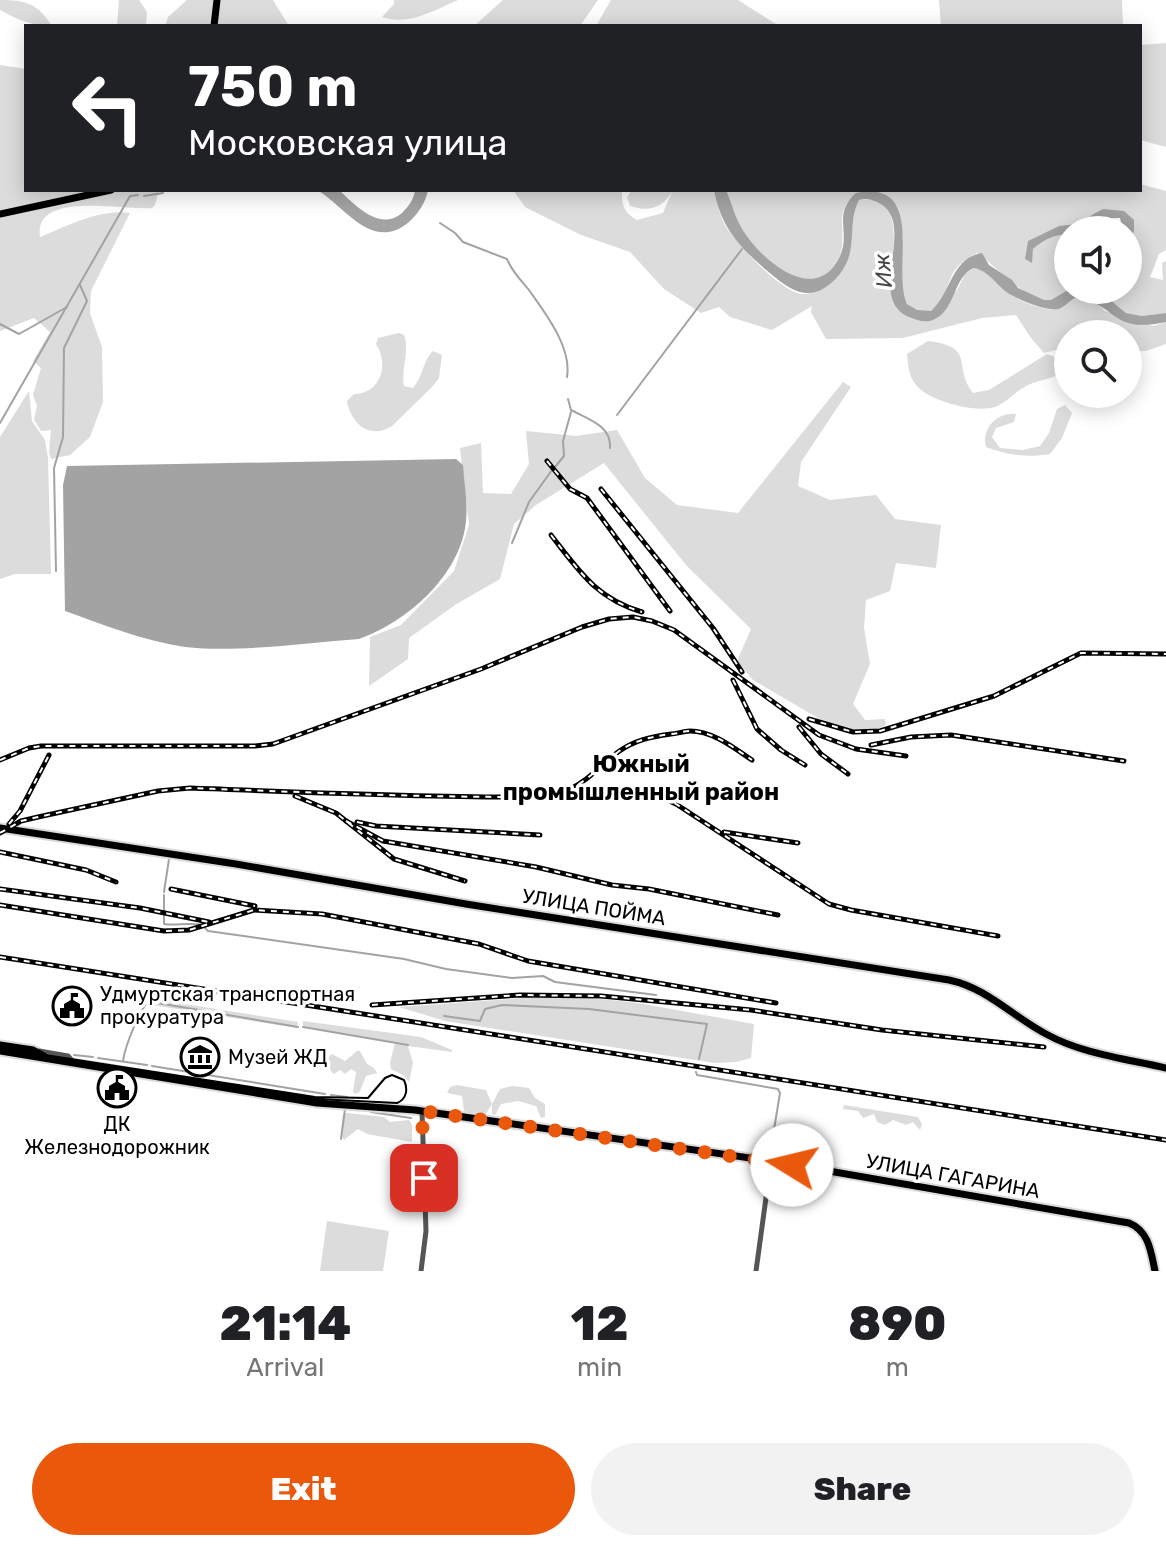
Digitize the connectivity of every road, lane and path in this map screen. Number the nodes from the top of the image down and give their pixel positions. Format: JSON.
{"nodes":[{"id":1,"x":217,"y":1,"type":"edge"},
{"id":2,"x":214,"y":24,"type":"edge"},
{"id":3,"x":102,"y":192,"type":"edge"},
{"id":4,"x":0,"y":214,"type":"edge"},
{"id":5,"x":0,"y":828,"type":"edge"},
{"id":6,"x":0,"y":1045,"type":"edge"},
{"id":7,"x":33,"y":1050,"type":"junction"},
{"id":8,"x":0,"y":1051,"type":"edge"},
{"id":9,"x":49,"y":1059,"type":"junction"},
{"id":10,"x":75,"y":1063,"type":"junction"},
{"id":11,"x":1166,"y":1068,"type":"edge"},
{"id":12,"x":422,"y":1111,"type":"junction"},
{"id":13,"x":771,"y":1161,"type":"junction"},
{"id":14,"x":421,"y":1271,"type":"edge"},
{"id":15,"x":756,"y":1271,"type":"edge"},
{"id":16,"x":1155,"y":1271,"type":"edge"}],
"edges":[{"from":1,"to":2,"type":"main road"},
{"from":3,"to":4,"type":"main road"},
{"from":5,"to":11,"type":"main road","name":"УЛИЦА ПОЙМА"},
{"from":6,"to":7,"type":"main road","name":"УЛИЦА ГАГАРИНА"},
{"from":7,"to":9,"type":"main road","name":"УЛИЦА ГАГАРИНА"},
{"from":7,"to":10,"type":"street"},
{"from":8,"to":9,"type":"main road","name":"УЛИЦА ГАГАРИНА"},
{"from":9,"to":10,"type":"main road","name":"УЛИЦА ГАГАРИНА"},
{"from":10,"to":12,"type":"main road","name":"УЛИЦА ГАГАРИНА"},
{"from":12,"to":13,"type":"main road","name":"УЛИЦА ГАГАРИНА"},
{"from":12,"to":14,"type":"street"},
{"from":13,"to":15,"type":"street"},
{"from":13,"to":16,"type":"main road","name":"УЛИЦА ГАГАРИНА"}]}
